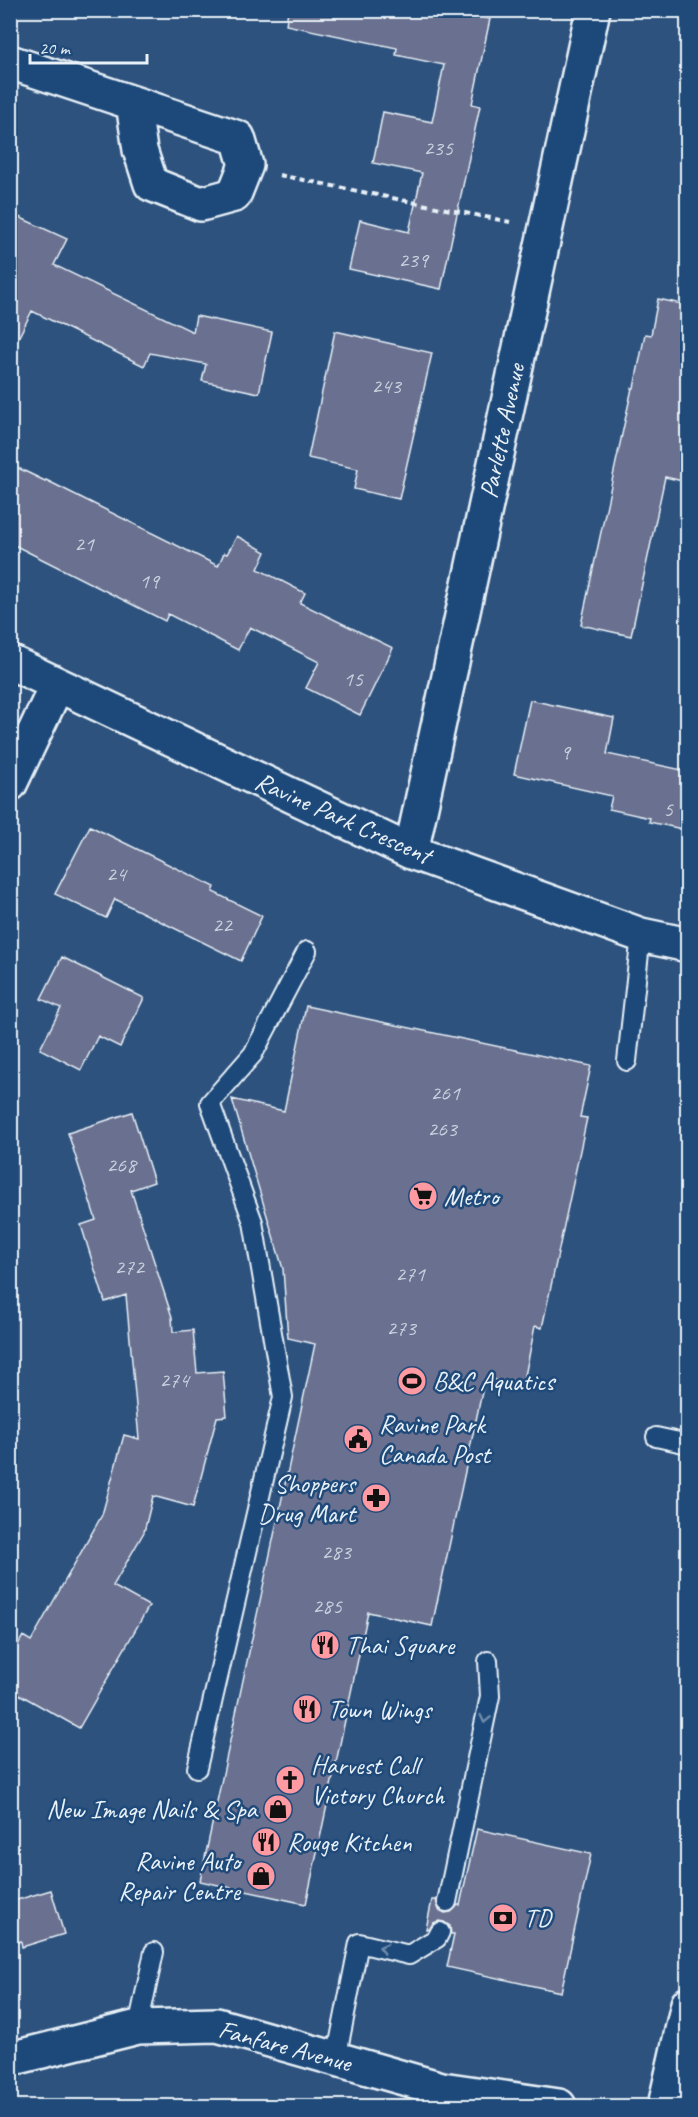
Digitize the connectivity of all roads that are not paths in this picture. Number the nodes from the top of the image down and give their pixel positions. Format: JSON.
{"nodes":[{"id":1,"x":593,"y":10,"type":"edge"},
{"id":2,"x":10,"y":62,"type":"edge"},
{"id":3,"x":134,"y":103,"type":"junction"},
{"id":4,"x":10,"y":662,"type":"edge"},
{"id":5,"x":57,"y":684,"type":"junction"},
{"id":6,"x":10,"y":784,"type":"edge"},
{"id":7,"x":411,"y":852,"type":"junction"},
{"id":8,"x":641,"y":935,"type":"junction"},
{"id":9,"x":687,"y":945,"type":"edge"},
{"id":10,"x":307,"y":951,"type":"dead end"},
{"id":11,"x":627,"y":1061,"type":"dead end"},
{"id":12,"x":656,"y":1437,"type":"dead end"},
{"id":13,"x":687,"y":1444,"type":"edge"},
{"id":14,"x":488,"y":1660,"type":"dead end"},
{"id":15,"x":197,"y":1768,"type":"dead end"},
{"id":16,"x":447,"y":1902,"type":"dead end"},
{"id":17,"x":440,"y":1932,"type":"dead end"},
{"id":18,"x":154,"y":1952,"type":"dead end"},
{"id":19,"x":687,"y":2004,"type":"edge"},
{"id":20,"x":138,"y":2027,"type":"junction"},
{"id":21,"x":10,"y":2059,"type":"edge"},
{"id":22,"x":336,"y":2059,"type":"junction"},
{"id":23,"x":560,"y":2106,"type":"edge"},
{"id":24,"x":665,"y":2106,"type":"edge"}],
"edges":[{"from":1,"to":7,"type":"street","name":"Parlette Avenue"},
{"from":2,"to":3,"type":"street"},
{"from":3,"to":3,"type":"street"},
{"from":4,"to":5,"type":"street","name":"Ravine Park Crescent"},
{"from":5,"to":6,"type":"street"},
{"from":5,"to":7,"type":"street","name":"Ravine Park Crescent"},
{"from":7,"to":8,"type":"street","name":"Ravine Park Crescent"},
{"from":8,"to":9,"type":"street","name":"Ravine Park Crescent"},
{"from":8,"to":11,"type":"lane"},
{"from":10,"to":15,"type":"lane"},
{"from":12,"to":13,"type":"lane"},
{"from":14,"to":16,"type":"lane","one_way":true},
{"from":17,"to":22,"type":"lane","one_way":true},
{"from":18,"to":20,"type":"lane"},
{"from":19,"to":24,"type":"street"},
{"from":20,"to":21,"type":"street","name":"Fanfare Avenue"},
{"from":20,"to":22,"type":"street","name":"Fanfare Avenue"},
{"from":22,"to":23,"type":"street","name":"Fanfare Avenue"}]}
